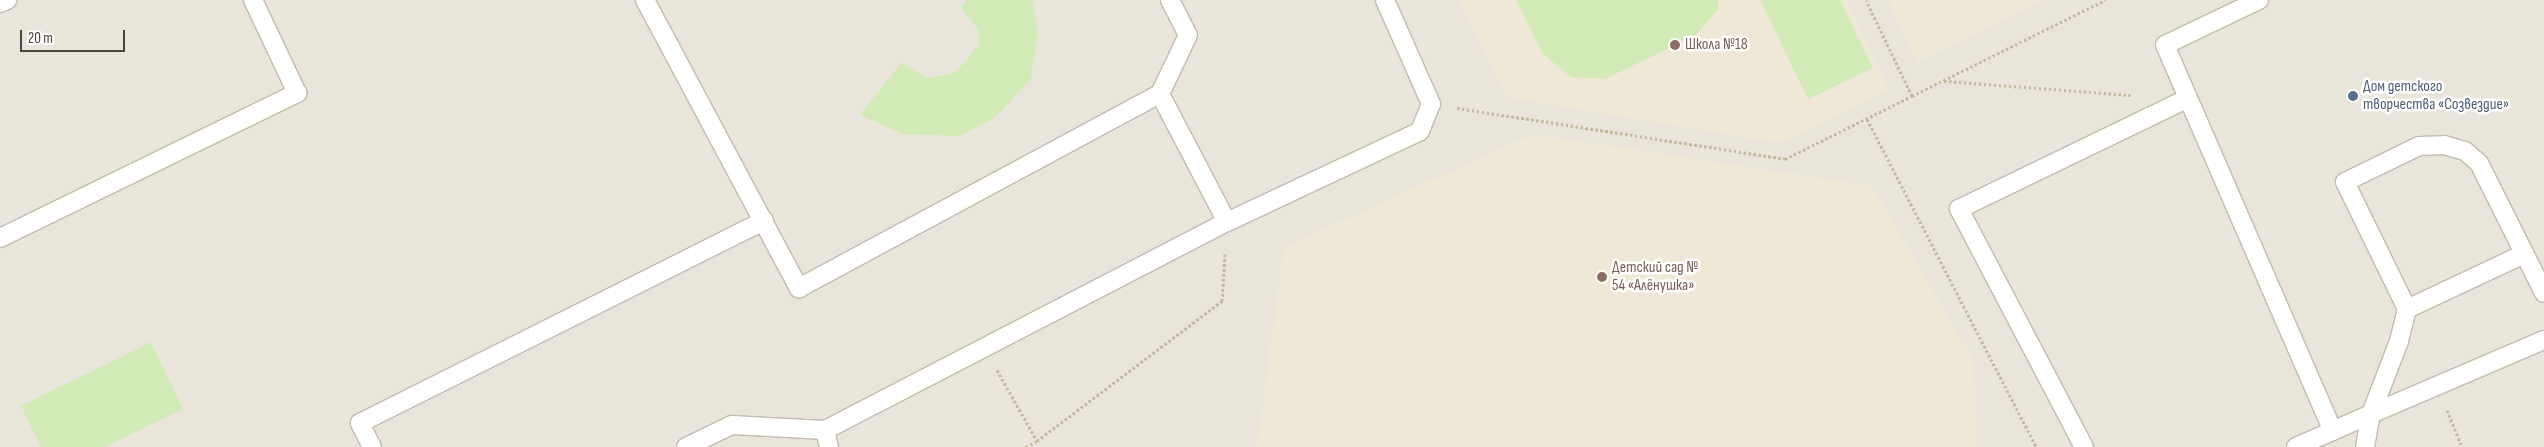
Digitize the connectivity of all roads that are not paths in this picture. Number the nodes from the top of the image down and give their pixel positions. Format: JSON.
{"nodes":[{"id":1,"x":6,"y":0,"type":"edge"},
{"id":2,"x":253,"y":0,"type":"edge"},
{"id":3,"x":645,"y":0,"type":"edge"},
{"id":4,"x":1170,"y":0,"type":"edge"},
{"id":5,"x":1385,"y":0,"type":"edge"},
{"id":6,"x":2259,"y":0,"type":"edge"},
{"id":7,"x":0,"y":3,"type":"edge"},
{"id":8,"x":1160,"y":94,"type":"junction"},
{"id":9,"x":2188,"y":99,"type":"junction"},
{"id":10,"x":764,"y":221,"type":"junction"},
{"id":11,"x":1226,"y":222,"type":"junction"},
{"id":12,"x":0,"y":238,"type":"edge"},
{"id":13,"x":2524,"y":254,"type":"junction"},
{"id":14,"x":2544,"y":293,"type":"edge"},
{"id":15,"x":2407,"y":308,"type":"junction"},
{"id":16,"x":2544,"y":340,"type":"edge"},
{"id":17,"x":2371,"y":414,"type":"junction"},
{"id":18,"x":824,"y":430,"type":"junction"},
{"id":19,"x":2333,"y":431,"type":"junction"},
{"id":20,"x":372,"y":447,"type":"edge"},
{"id":21,"x":686,"y":447,"type":"edge"},
{"id":22,"x":829,"y":447,"type":"edge"},
{"id":23,"x":2084,"y":447,"type":"edge"},
{"id":24,"x":2296,"y":447,"type":"edge"},
{"id":25,"x":2365,"y":447,"type":"edge"}],
"edges":[{"from":1,"to":7,"type":"lane"},
{"from":2,"to":12,"type":"lane"},
{"from":3,"to":10,"type":"lane"},
{"from":4,"to":8,"type":"lane"},
{"from":5,"to":11,"type":"lane"},
{"from":6,"to":9,"type":"lane"},
{"from":8,"to":10,"type":"lane"},
{"from":8,"to":11,"type":"lane"},
{"from":9,"to":19,"type":"lane"},
{"from":9,"to":23,"type":"lane"},
{"from":10,"to":20,"type":"lane"},
{"from":11,"to":18,"type":"lane"},
{"from":13,"to":14,"type":"lane"},
{"from":13,"to":15,"type":"lane"},
{"from":13,"to":15,"type":"lane"},
{"from":15,"to":17,"type":"lane"},
{"from":16,"to":17,"type":"lane"},
{"from":17,"to":19,"type":"lane"},
{"from":17,"to":25,"type":"lane"},
{"from":18,"to":21,"type":"lane"},
{"from":18,"to":22,"type":"lane"},
{"from":19,"to":24,"type":"lane"}]}
